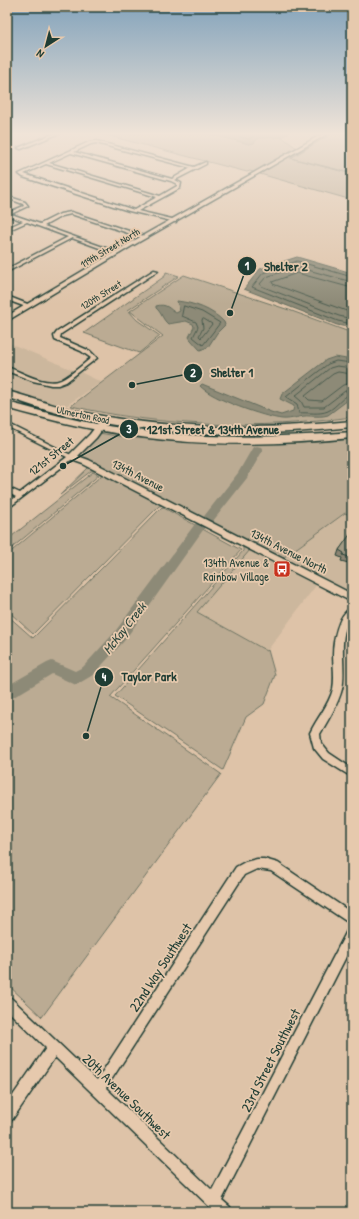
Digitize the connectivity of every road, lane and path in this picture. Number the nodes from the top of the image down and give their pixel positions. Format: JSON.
{"nodes":[{"id":1,"x":68,"y":190,"type":"edge"},
{"id":2,"x":136,"y":190,"type":"edge"},
{"id":3,"x":173,"y":190,"type":"edge"},
{"id":4,"x":228,"y":190,"type":"edge"},
{"id":5,"x":7,"y":197,"type":"edge"},
{"id":6,"x":160,"y":197,"type":"junction"},
{"id":7,"x":135,"y":211,"type":"junction"},
{"id":8,"x":8,"y":214,"type":"edge"},
{"id":9,"x":26,"y":221,"type":"junction"},
{"id":10,"x":174,"y":221,"type":"junction"},
{"id":11,"x":40,"y":226,"type":"junction"},
{"id":12,"x":7,"y":230,"type":"edge"},
{"id":13,"x":72,"y":237,"type":"junction"},
{"id":14,"x":145,"y":237,"type":"junction"},
{"id":15,"x":118,"y":253,"type":"junction"},
{"id":16,"x":7,"y":271,"type":"edge"},
{"id":17,"x":156,"y":271,"type":"dead end"},
{"id":18,"x":7,"y":298,"type":"edge"},
{"id":19,"x":28,"y":306,"type":"junction"},
{"id":20,"x":7,"y":319,"type":"edge"},
{"id":21,"x":7,"y":370,"type":"edge"},
{"id":22,"x":7,"y":394,"type":"edge"},
{"id":23,"x":7,"y":405,"type":"edge"},
{"id":24,"x":105,"y":420,"type":"junction"},
{"id":25,"x":352,"y":424,"type":"edge"},
{"id":26,"x":7,"y":425,"type":"edge"},
{"id":27,"x":99,"y":429,"type":"junction"},
{"id":28,"x":352,"y":435,"type":"edge"},
{"id":29,"x":72,"y":457,"type":"junction"},
{"id":30,"x":7,"y":489,"type":"edge"},
{"id":31,"x":20,"y":496,"type":"junction"},
{"id":32,"x":7,"y":506,"type":"edge"},
{"id":33,"x":214,"y":528,"type":"joint"},
{"id":34,"x":352,"y":598,"type":"edge"},
{"id":35,"x":352,"y":611,"type":"edge"},
{"id":36,"x":347,"y":770,"type":"dead end"},
{"id":37,"x":352,"y":920,"type":"edge"},
{"id":38,"x":352,"y":933,"type":"edge"},
{"id":39,"x":7,"y":1002,"type":"edge"},
{"id":40,"x":54,"y":1048,"type":"junction"},
{"id":41,"x":98,"y":1089,"type":"junction"},
{"id":42,"x":7,"y":1115,"type":"edge"},
{"id":43,"x":214,"y":1201,"type":"junction"},
{"id":44,"x":225,"y":1212,"type":"edge"}],
"edges":[{"from":1,"to":7,"type":"street"},
{"from":2,"to":6,"type":"street"},
{"from":3,"to":6,"type":"street"},
{"from":4,"to":10,"type":"street","name":"119th Street North"},
{"from":5,"to":8,"type":"street"},
{"from":6,"to":7,"type":"street"},
{"from":7,"to":10,"type":"street"},
{"from":8,"to":9,"type":"street"},
{"from":9,"to":11,"type":"street"},
{"from":9,"to":12,"type":"street"},
{"from":10,"to":14,"type":"street","name":"119th Street North"},
{"from":11,"to":13,"type":"street"},
{"from":11,"to":14,"type":"street"},
{"from":13,"to":15,"type":"street"},
{"from":13,"to":16,"type":"street"},
{"from":14,"to":15,"type":"street","name":"119th Street North"},
{"from":15,"to":19,"type":"street","name":"119th Street North"},
{"from":17,"to":21,"type":"street","name":"120th Street"},
{"from":18,"to":19,"type":"street"},
{"from":19,"to":20,"type":"street","name":"119th Street North"},
{"from":22,"to":24,"type":"main road","name":"Ulmerton Road"},
{"from":23,"to":27,"type":"main road","name":"Ulmerton Road"},
{"from":24,"to":25,"type":"main road","name":"Ulmerton Road"},
{"from":24,"to":27,"type":"street","name":"121st Street"},
{"from":26,"to":29,"type":"street","name":"134th Avenue"},
{"from":27,"to":28,"type":"main road","name":"Ulmerton Road"},
{"from":27,"to":29,"type":"street","name":"121st Street"},
{"from":29,"to":31,"type":"street","name":"121st Street"},
{"from":29,"to":33,"type":"street","name":"134th Avenue"},
{"from":30,"to":31,"type":"street"},
{"from":31,"to":32,"type":"street","name":"121st Street"},
{"from":33,"to":34,"type":"street","name":"134th Avenue North"},
{"from":35,"to":36,"type":"street"},
{"from":37,"to":41,"type":"street","name":"22nd Way Southwest"},
{"from":38,"to":43,"type":"street","name":"23rd Street Southwest"},
{"from":39,"to":40,"type":"street","name":"20th Avenue Southwest"},
{"from":40,"to":41,"type":"street","name":"20th Avenue Southwest"},
{"from":40,"to":42,"type":"street"},
{"from":41,"to":43,"type":"street","name":"20th Avenue Southwest"},
{"from":43,"to":44,"type":"street","name":"20th Avenue Southwest"}]}
